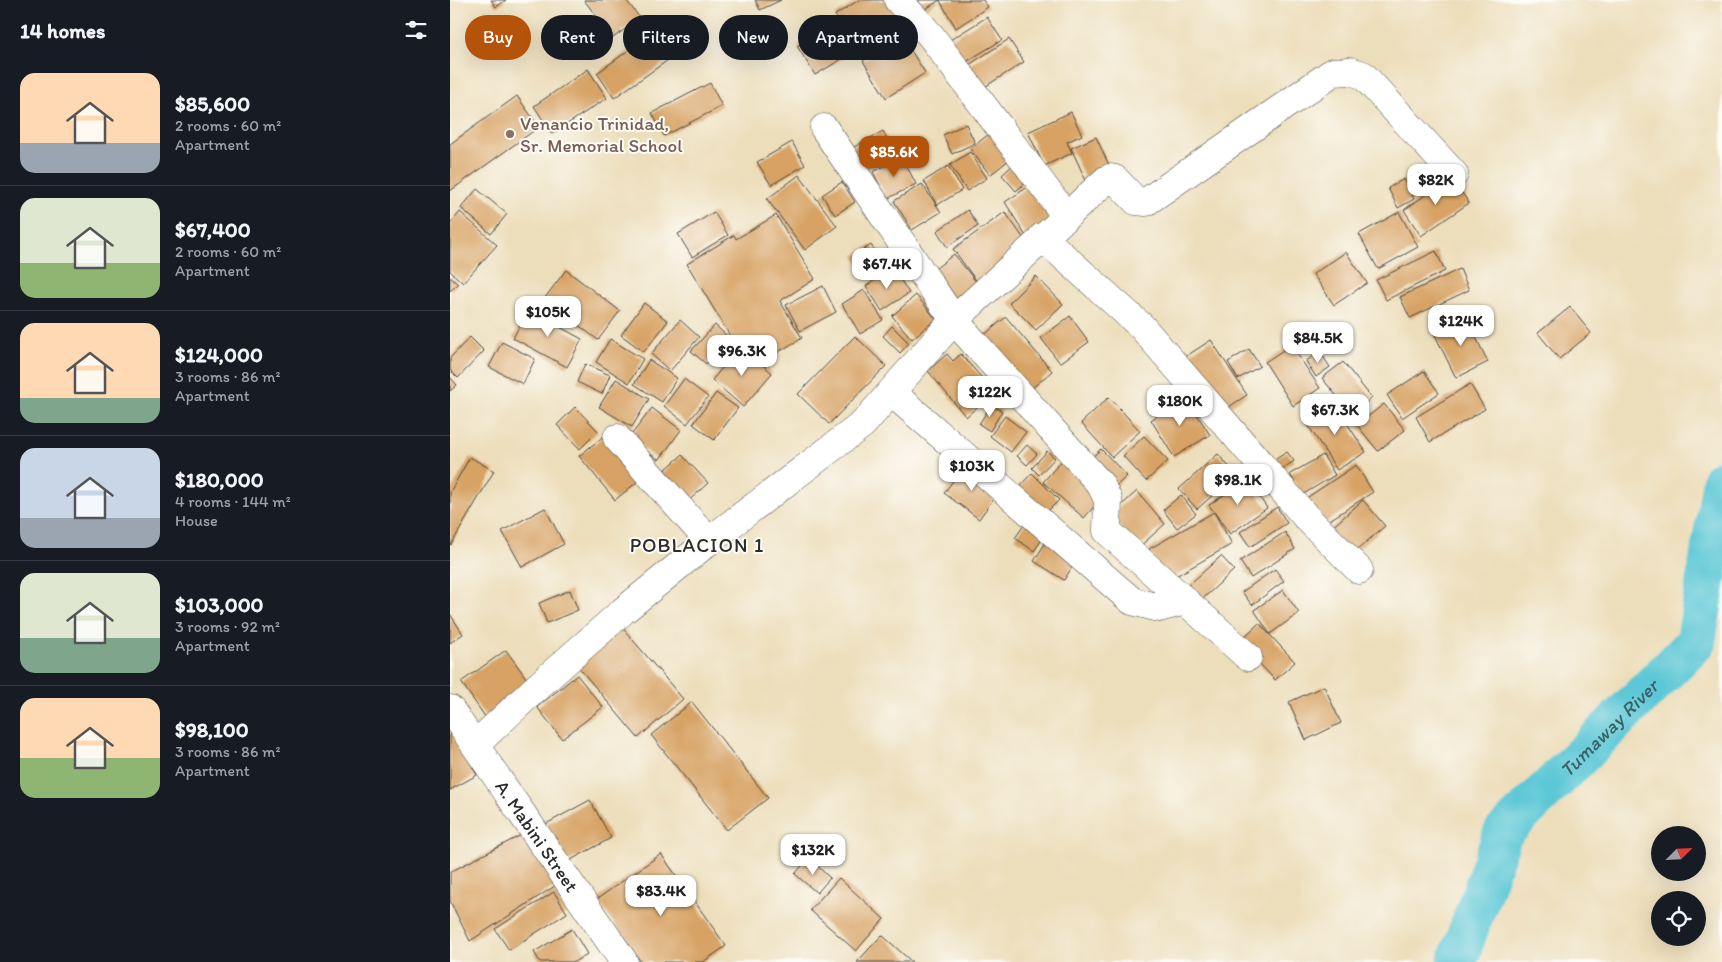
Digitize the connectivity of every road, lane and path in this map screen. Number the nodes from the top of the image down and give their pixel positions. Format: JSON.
{"nodes":[{"id":1,"x":898,"y":0,"type":"edge"},
{"id":2,"x":824,"y":128,"type":"dead end"},
{"id":3,"x":1454,"y":174,"type":"dead end"},
{"id":4,"x":1066,"y":216,"type":"junction"},
{"id":5,"x":1042,"y":237,"type":"junction"},
{"id":6,"x":954,"y":320,"type":"junction"},
{"id":7,"x":891,"y":392,"type":"junction"},
{"id":8,"x":617,"y":438,"type":"dead end"},
{"id":9,"x":709,"y":541,"type":"junction"},
{"id":10,"x":1359,"y":570,"type":"dead end"},
{"id":11,"x":1186,"y":601,"type":"junction"},
{"id":12,"x":1248,"y":657,"type":"dead end"},
{"id":13,"x":450,"y":709,"type":"edge"},
{"id":14,"x":474,"y":745,"type":"junction"},
{"id":15,"x":624,"y":962,"type":"edge"}],
"edges":[{"from":1,"to":4,"type":"street"},
{"from":2,"to":6,"type":"street"},
{"from":3,"to":4,"type":"street"},
{"from":4,"to":5,"type":"street"},
{"from":5,"to":6,"type":"street"},
{"from":5,"to":10,"type":"street"},
{"from":6,"to":7,"type":"street"},
{"from":6,"to":11,"type":"street"},
{"from":7,"to":9,"type":"street"},
{"from":7,"to":11,"type":"street"},
{"from":8,"to":9,"type":"street"},
{"from":9,"to":14,"type":"street"},
{"from":11,"to":12,"type":"street"},
{"from":13,"to":14,"type":"street","name":"A. Mabini Street"},
{"from":14,"to":15,"type":"street","name":"A. Mabini Street"}]}
